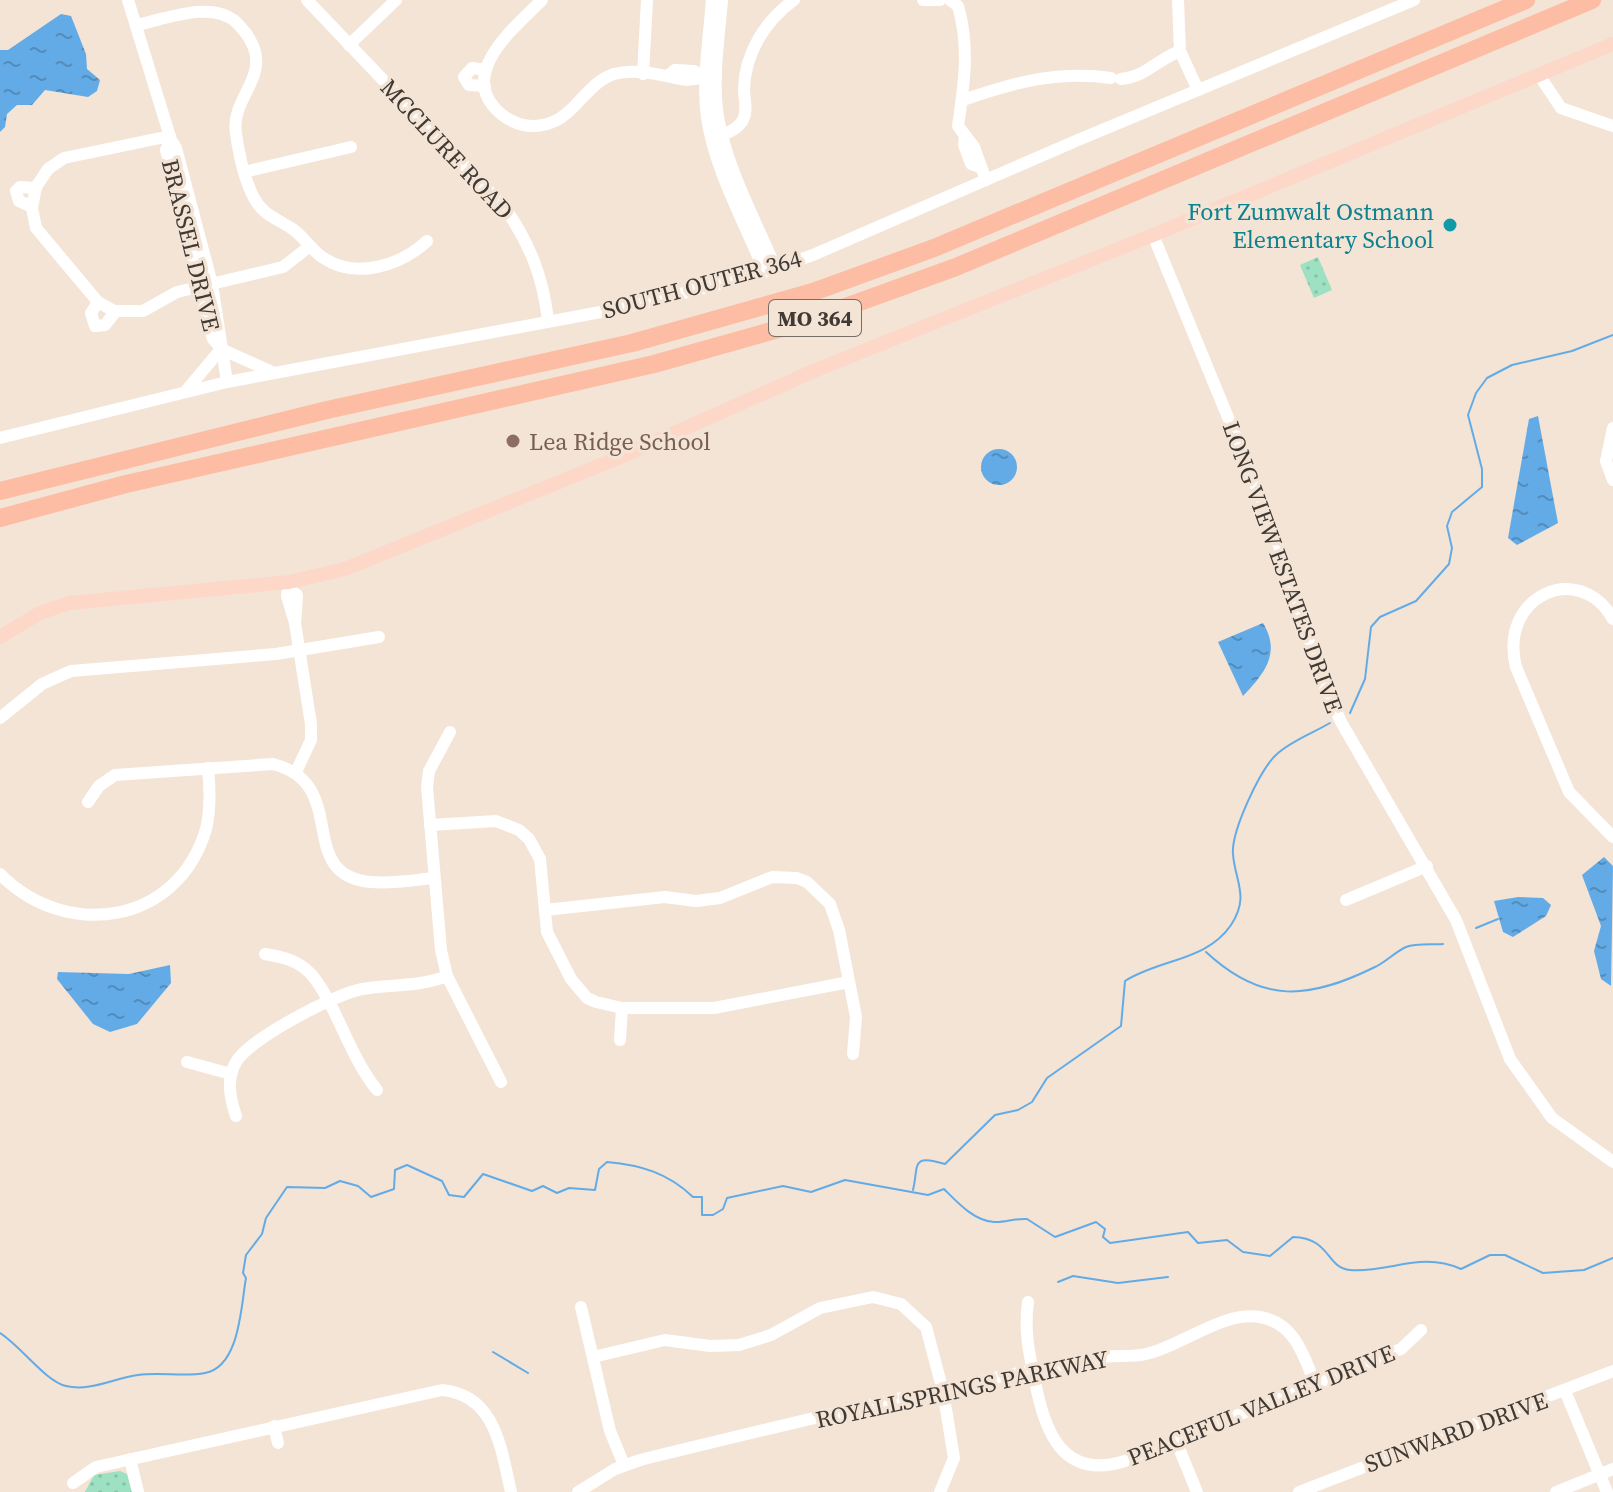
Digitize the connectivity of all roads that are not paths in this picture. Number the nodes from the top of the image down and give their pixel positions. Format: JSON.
{"nodes":[{"id":1,"x":128,"y":0,"type":"edge"},
{"id":2,"x":307,"y":0,"type":"edge"},
{"id":3,"x":396,"y":0,"type":"edge"},
{"id":4,"x":542,"y":0,"type":"edge"},
{"id":5,"x":647,"y":0,"type":"edge"},
{"id":6,"x":712,"y":0,"type":"edge"},
{"id":7,"x":722,"y":0,"type":"edge"},
{"id":8,"x":794,"y":0,"type":"edge"},
{"id":9,"x":923,"y":0,"type":"edge"},
{"id":10,"x":940,"y":0,"type":"edge"},
{"id":11,"x":954,"y":0,"type":"edge"},
{"id":12,"x":1178,"y":0,"type":"edge"},
{"id":13,"x":1414,"y":0,"type":"edge"},
{"id":14,"x":1526,"y":0,"type":"edge"},
{"id":15,"x":1592,"y":0,"type":"edge"},
{"id":16,"x":137,"y":25,"type":"junction"},
{"id":17,"x":1613,"y":44,"type":"edge"},
{"id":18,"x":349,"y":45,"type":"junction"},
{"id":19,"x":1180,"y":51,"type":"junction"},
{"id":20,"x":486,"y":70,"type":"junction"},
{"id":21,"x":643,"y":74,"type":"junction"},
{"id":22,"x":1539,"y":75,"type":"junction"},
{"id":23,"x":708,"y":76,"type":"junction"},
{"id":24,"x":485,"y":86,"type":"junction"},
{"id":25,"x":1198,"y":90,"type":"junction"},
{"id":26,"x":963,"y":100,"type":"junction"},
{"id":27,"x":1613,"y":126,"type":"edge"},
{"id":28,"x":718,"y":136,"type":"junction"},
{"id":29,"x":170,"y":138,"type":"junction"},
{"id":30,"x":351,"y":147,"type":"dead end"},
{"id":31,"x":244,"y":172,"type":"junction"},
{"id":32,"x":986,"y":180,"type":"junction"},
{"id":33,"x":36,"y":188,"type":"junction"},
{"id":34,"x":32,"y":207,"type":"junction"},
{"id":35,"x":1153,"y":235,"type":"junction"},
{"id":36,"x":427,"y":241,"type":"dead end"},
{"id":37,"x":310,"y":246,"type":"junction"},
{"id":38,"x":769,"y":268,"type":"junction"},
{"id":39,"x":207,"y":285,"type":"junction"},
{"id":40,"x":98,"y":302,"type":"junction"},
{"id":41,"x":116,"y":311,"type":"junction"},
{"id":42,"x":548,"y":320,"type":"junction"},
{"id":43,"x":221,"y":348,"type":"junction"},
{"id":44,"x":275,"y":373,"type":"junction"},
{"id":45,"x":227,"y":382,"type":"junction"},
{"id":46,"x":185,"y":392,"type":"junction"},
{"id":47,"x":1613,"y":428,"type":"edge"},
{"id":48,"x":0,"y":438,"type":"edge"},
{"id":49,"x":1613,"y":480,"type":"edge"},
{"id":50,"x":0,"y":491,"type":"edge"},
{"id":51,"x":0,"y":518,"type":"edge"},
{"id":52,"x":290,"y":586,"type":"junction"},
{"id":53,"x":1613,"y":619,"type":"edge"},
{"id":54,"x":0,"y":637,"type":"edge"},
{"id":55,"x":379,"y":637,"type":"dead end"},
{"id":56,"x":300,"y":651,"type":"junction"},
{"id":57,"x":0,"y":718,"type":"edge"},
{"id":58,"x":450,"y":732,"type":"dead end"},
{"id":59,"x":208,"y":768,"type":"junction"},
{"id":60,"x":296,"y":772,"type":"junction"},
{"id":61,"x":88,"y":802,"type":"dead end"},
{"id":62,"x":430,"y":825,"type":"junction"},
{"id":63,"x":1613,"y":837,"type":"edge"},
{"id":64,"x":1427,"y":866,"type":"junction"},
{"id":65,"x":0,"y":874,"type":"edge"},
{"id":66,"x":434,"y":878,"type":"junction"},
{"id":67,"x":1346,"y":900,"type":"dead end"},
{"id":68,"x":545,"y":910,"type":"junction"},
{"id":69,"x":265,"y":954,"type":"dead end"},
{"id":70,"x":447,"y":976,"type":"junction"},
{"id":71,"x":849,"y":982,"type":"junction"},
{"id":72,"x":327,"y":1004,"type":"junction"},
{"id":73,"x":622,"y":1008,"type":"junction"},
{"id":74,"x":620,"y":1040,"type":"dead end"},
{"id":75,"x":853,"y":1054,"type":"dead end"},
{"id":76,"x":187,"y":1062,"type":"dead end"},
{"id":77,"x":231,"y":1074,"type":"junction"},
{"id":78,"x":501,"y":1082,"type":"dead end"},
{"id":79,"x":377,"y":1090,"type":"dead end"},
{"id":80,"x":236,"y":1116,"type":"dead end"},
{"id":81,"x":1613,"y":1162,"type":"edge"},
{"id":82,"x":1028,"y":1302,"type":"dead end"},
{"id":83,"x":581,"y":1307,"type":"dead end"},
{"id":84,"x":1421,"y":1330,"type":"dead end"},
{"id":85,"x":593,"y":1357,"type":"junction"},
{"id":86,"x":1033,"y":1371,"type":"junction"},
{"id":87,"x":1613,"y":1371,"type":"edge"},
{"id":88,"x":1315,"y":1384,"type":"junction"},
{"id":89,"x":480,"y":1387,"type":"dead end"},
{"id":90,"x":943,"y":1391,"type":"junction"},
{"id":91,"x":1565,"y":1391,"type":"junction"},
{"id":92,"x":472,"y":1400,"type":"junction"},
{"id":93,"x":274,"y":1426,"type":"junction"},
{"id":94,"x":1176,"y":1441,"type":"junction"},
{"id":95,"x":278,"y":1443,"type":"dead end"},
{"id":96,"x":130,"y":1459,"type":"junction"},
{"id":97,"x":624,"y":1465,"type":"junction"},
{"id":98,"x":1613,"y":1469,"type":"edge"},
{"id":99,"x":1599,"y":1475,"type":"junction"},
{"id":100,"x":73,"y":1483,"type":"dead end"},
{"id":101,"x":138,"y":1492,"type":"edge"},
{"id":102,"x":511,"y":1492,"type":"edge"},
{"id":103,"x":578,"y":1492,"type":"edge"},
{"id":104,"x":940,"y":1492,"type":"edge"},
{"id":105,"x":1197,"y":1492,"type":"edge"},
{"id":106,"x":1299,"y":1492,"type":"edge"},
{"id":107,"x":1556,"y":1492,"type":"edge"},
{"id":108,"x":1607,"y":1492,"type":"edge"}],
"edges":[{"from":1,"to":16,"type":"street","name":"BRASSEL DRIVE"},
{"from":2,"to":18,"type":"street","name":"MCCLURE ROAD"},
{"from":3,"to":18,"type":"street"},
{"from":4,"to":20,"type":"street"},
{"from":5,"to":21,"type":"street"},
{"from":6,"to":23,"type":"street"},
{"from":7,"to":23,"type":"street"},
{"from":8,"to":28,"type":"street"},
{"from":9,"to":10,"type":"street"},
{"from":11,"to":26,"type":"street"},
{"from":12,"to":19,"type":"street"},
{"from":13,"to":25,"type":"street","name":"SOUTH OUTER 364"},
{"from":14,"to":50,"type":"highway","number":"MO 364"},
{"from":15,"to":51,"type":"highway","number":"MO 364"},
{"from":16,"to":29,"type":"street","name":"BRASSEL DRIVE"},
{"from":16,"to":31,"type":"street"},
{"from":17,"to":22,"type":"main road"},
{"from":18,"to":42,"type":"street","name":"MCCLURE ROAD"},
{"from":19,"to":25,"type":"street"},
{"from":19,"to":26,"type":"street"},
{"from":20,"to":24,"type":"street"},
{"from":20,"to":24,"type":"street"},
{"from":21,"to":23,"type":"street"},
{"from":21,"to":24,"type":"street"},
{"from":22,"to":27,"type":"street"},
{"from":22,"to":35,"type":"main road"},
{"from":23,"to":28,"type":"street"},
{"from":25,"to":32,"type":"street","name":"SOUTH OUTER 364"},
{"from":26,"to":32,"type":"street"},
{"from":28,"to":38,"type":"street"},
{"from":29,"to":33,"type":"street"},
{"from":29,"to":39,"type":"street","name":"BRASSEL DRIVE"},
{"from":30,"to":31,"type":"street"},
{"from":31,"to":37,"type":"street"},
{"from":32,"to":38,"type":"street","name":"SOUTH OUTER 364"},
{"from":33,"to":34,"type":"street"},
{"from":33,"to":34,"type":"street"},
{"from":34,"to":40,"type":"street"},
{"from":35,"to":52,"type":"main road"},
{"from":35,"to":64,"type":"street","name":"LONG VIEW ESTATES DRIVE"},
{"from":36,"to":37,"type":"street"},
{"from":37,"to":39,"type":"street"},
{"from":38,"to":42,"type":"street","name":"SOUTH OUTER 364"},
{"from":39,"to":41,"type":"street"},
{"from":39,"to":43,"type":"street","name":"BRASSEL DRIVE"},
{"from":40,"to":41,"type":"street"},
{"from":40,"to":41,"type":"street"},
{"from":42,"to":44,"type":"street","name":"SOUTH OUTER 364"},
{"from":43,"to":44,"type":"street","name":"BRASSEL DRIVE"},
{"from":43,"to":45,"type":"street","name":"BRASSEL DRIVE"},
{"from":43,"to":46,"type":"street","name":"BRASSEL DRIVE"},
{"from":44,"to":45,"type":"street","name":"SOUTH OUTER 364"},
{"from":45,"to":46,"type":"street","name":"SOUTH OUTER 364"},
{"from":46,"to":48,"type":"street","name":"SOUTH OUTER 364"},
{"from":47,"to":49,"type":"street"},
{"from":52,"to":54,"type":"main road"},
{"from":52,"to":56,"type":"street"},
{"from":53,"to":63,"type":"street"},
{"from":55,"to":56,"type":"street"},
{"from":56,"to":57,"type":"street"},
{"from":56,"to":60,"type":"street"},
{"from":58,"to":62,"type":"street"},
{"from":59,"to":60,"type":"street"},
{"from":59,"to":61,"type":"street"},
{"from":59,"to":65,"type":"street"},
{"from":60,"to":66,"type":"street"},
{"from":62,"to":66,"type":"street"},
{"from":62,"to":68,"type":"street"},
{"from":64,"to":67,"type":"street"},
{"from":64,"to":81,"type":"street","name":"LONG VIEW ESTATES DRIVE"},
{"from":66,"to":70,"type":"street"},
{"from":68,"to":71,"type":"street"},
{"from":68,"to":73,"type":"street"},
{"from":69,"to":72,"type":"street"},
{"from":70,"to":72,"type":"street"},
{"from":70,"to":78,"type":"street"},
{"from":71,"to":73,"type":"street"},
{"from":71,"to":75,"type":"street"},
{"from":72,"to":77,"type":"street"},
{"from":72,"to":79,"type":"street"},
{"from":73,"to":74,"type":"street"},
{"from":76,"to":77,"type":"street"},
{"from":77,"to":80,"type":"street"},
{"from":82,"to":86,"type":"street","name":"PEACEFUL VALLEY DRIVE"},
{"from":83,"to":85,"type":"street"},
{"from":84,"to":88,"type":"street","name":"PEACEFUL VALLEY DRIVE"},
{"from":85,"to":90,"type":"street"},
{"from":85,"to":97,"type":"street"},
{"from":86,"to":88,"type":"street","name":"ROYALLSPRINGS PARKWAY"},
{"from":86,"to":90,"type":"street","name":"ROYALLSPRINGS PARKWAY"},
{"from":86,"to":94,"type":"street","name":"PEACEFUL VALLEY DRIVE"},
{"from":87,"to":91,"type":"street","name":"SUNWARD DRIVE"},
{"from":88,"to":94,"type":"street","name":"PEACEFUL VALLEY DRIVE"},
{"from":89,"to":92,"type":"street"},
{"from":90,"to":97,"type":"street","name":"ROYALLSPRINGS PARKWAY"},
{"from":90,"to":104,"type":"street"},
{"from":91,"to":99,"type":"street"},
{"from":91,"to":106,"type":"street","name":"SUNWARD DRIVE"},
{"from":92,"to":93,"type":"street"},
{"from":92,"to":102,"type":"street"},
{"from":93,"to":95,"type":"street"},
{"from":93,"to":96,"type":"street"},
{"from":94,"to":105,"type":"street"},
{"from":96,"to":100,"type":"street"},
{"from":96,"to":101,"type":"street"},
{"from":97,"to":103,"type":"street","name":"ROYALLSPRINGS PARKWAY"},
{"from":98,"to":99,"type":"street"},
{"from":99,"to":107,"type":"street"},
{"from":99,"to":108,"type":"street"}]}
